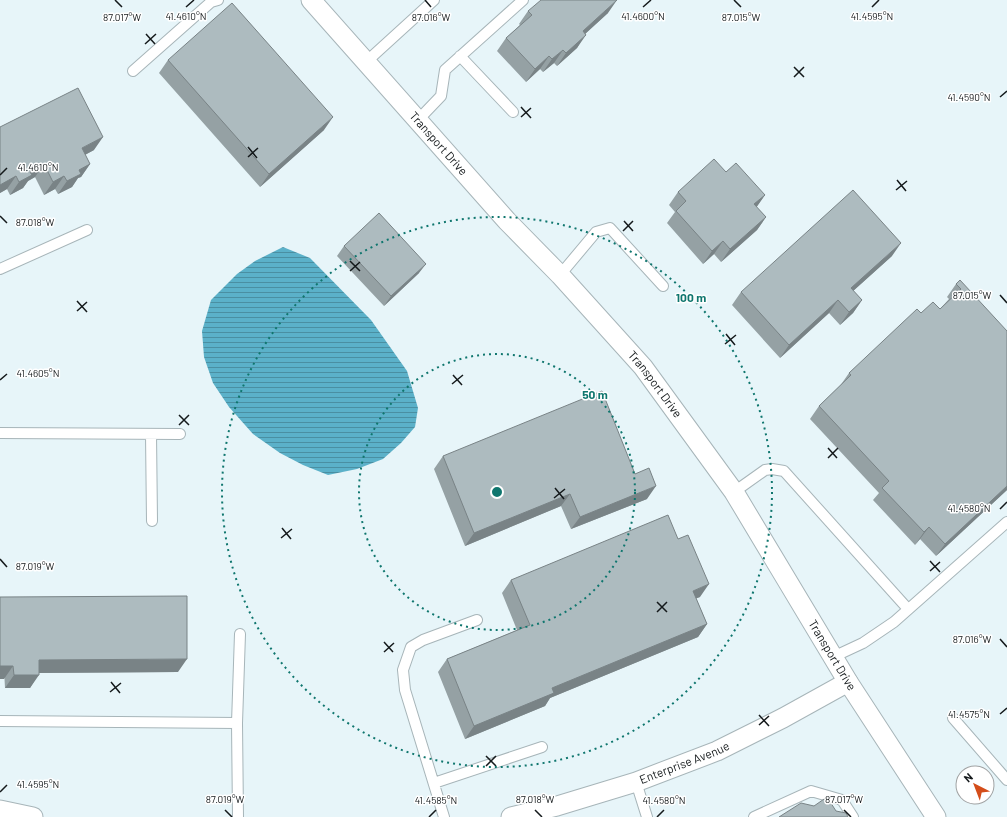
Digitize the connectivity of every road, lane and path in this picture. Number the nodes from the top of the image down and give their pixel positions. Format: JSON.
{"nodes":[{"id":1,"x":218,"y":0,"type":"edge"},
{"id":2,"x":312,"y":0,"type":"edge"},
{"id":3,"x":434,"y":0,"type":"edge"},
{"id":4,"x":523,"y":0,"type":"edge"},
{"id":5,"x":460,"y":56,"type":"junction"},
{"id":6,"x":366,"y":62,"type":"junction"},
{"id":7,"x":133,"y":71,"type":"dead end"},
{"id":8,"x":513,"y":112,"type":"dead end"},
{"id":9,"x":418,"y":120,"type":"junction"},
{"id":10,"x":87,"y":230,"type":"dead end"},
{"id":11,"x":0,"y":269,"type":"edge"},
{"id":12,"x":560,"y":275,"type":"junction"},
{"id":13,"x":663,"y":286,"type":"dead end"},
{"id":14,"x":0,"y":433,"type":"edge"},
{"id":15,"x":151,"y":434,"type":"junction"},
{"id":16,"x":180,"y":434,"type":"dead end"},
{"id":17,"x":734,"y":492,"type":"junction"},
{"id":18,"x":152,"y":521,"type":"dead end"},
{"id":19,"x":1007,"y":522,"type":"edge"},
{"id":20,"x":908,"y":609,"type":"junction"},
{"id":21,"x":477,"y":620,"type":"dead end"},
{"id":22,"x":240,"y":634,"type":"dead end"},
{"id":23,"x":833,"y":658,"type":"junction"},
{"id":24,"x":848,"y":682,"type":"junction"},
{"id":25,"x":953,"y":718,"type":"dead end"},
{"id":26,"x":0,"y":721,"type":"edge"},
{"id":27,"x":237,"y":723,"type":"junction"},
{"id":28,"x":542,"y":747,"type":"dead end"},
{"id":29,"x":1007,"y":780,"type":"edge"},
{"id":30,"x":636,"y":782,"type":"junction"},
{"id":31,"x":434,"y":783,"type":"junction"},
{"id":32,"x":0,"y":810,"type":"edge"},
{"id":33,"x":559,"y":811,"type":"edge"},
{"id":34,"x":32,"y":817,"type":"edge"},
{"id":35,"x":238,"y":817,"type":"edge"},
{"id":36,"x":444,"y":817,"type":"edge"},
{"id":37,"x":511,"y":817,"type":"edge"},
{"id":38,"x":647,"y":817,"type":"edge"},
{"id":39,"x":754,"y":817,"type":"edge"},
{"id":40,"x":853,"y":817,"type":"edge"},
{"id":41,"x":936,"y":817,"type":"edge"}],
"edges":[{"from":1,"to":7,"type":"lane"},
{"from":2,"to":6,"type":"street","name":"Transport Drive"},
{"from":3,"to":6,"type":"lane"},
{"from":4,"to":5,"type":"lane"},
{"from":5,"to":8,"type":"lane"},
{"from":5,"to":9,"type":"lane"},
{"from":6,"to":9,"type":"street","name":"Transport Drive"},
{"from":9,"to":12,"type":"street","name":"Transport Drive"},
{"from":10,"to":11,"type":"lane"},
{"from":12,"to":13,"type":"lane"},
{"from":12,"to":17,"type":"street","name":"Transport Drive"},
{"from":14,"to":15,"type":"lane"},
{"from":15,"to":16,"type":"lane"},
{"from":15,"to":18,"type":"lane"},
{"from":17,"to":20,"type":"lane"},
{"from":17,"to":23,"type":"street","name":"Transport Drive"},
{"from":19,"to":20,"type":"lane"},
{"from":20,"to":23,"type":"lane"},
{"from":21,"to":31,"type":"lane"},
{"from":22,"to":27,"type":"lane"},
{"from":23,"to":24,"type":"street","name":"Transport Drive"},
{"from":24,"to":30,"type":"street","name":"Enterprise Avenue"},
{"from":24,"to":41,"type":"street","name":"Transport Drive"},
{"from":25,"to":29,"type":"lane"},
{"from":26,"to":27,"type":"lane"},
{"from":27,"to":35,"type":"lane"},
{"from":28,"to":31,"type":"lane"},
{"from":30,"to":33,"type":"street","name":"Enterprise Avenue"},
{"from":30,"to":38,"type":"lane"},
{"from":31,"to":36,"type":"lane"},
{"from":32,"to":34,"type":"street"},
{"from":33,"to":37,"type":"street","name":"Enterprise Avenue"},
{"from":39,"to":40,"type":"lane"}]}
